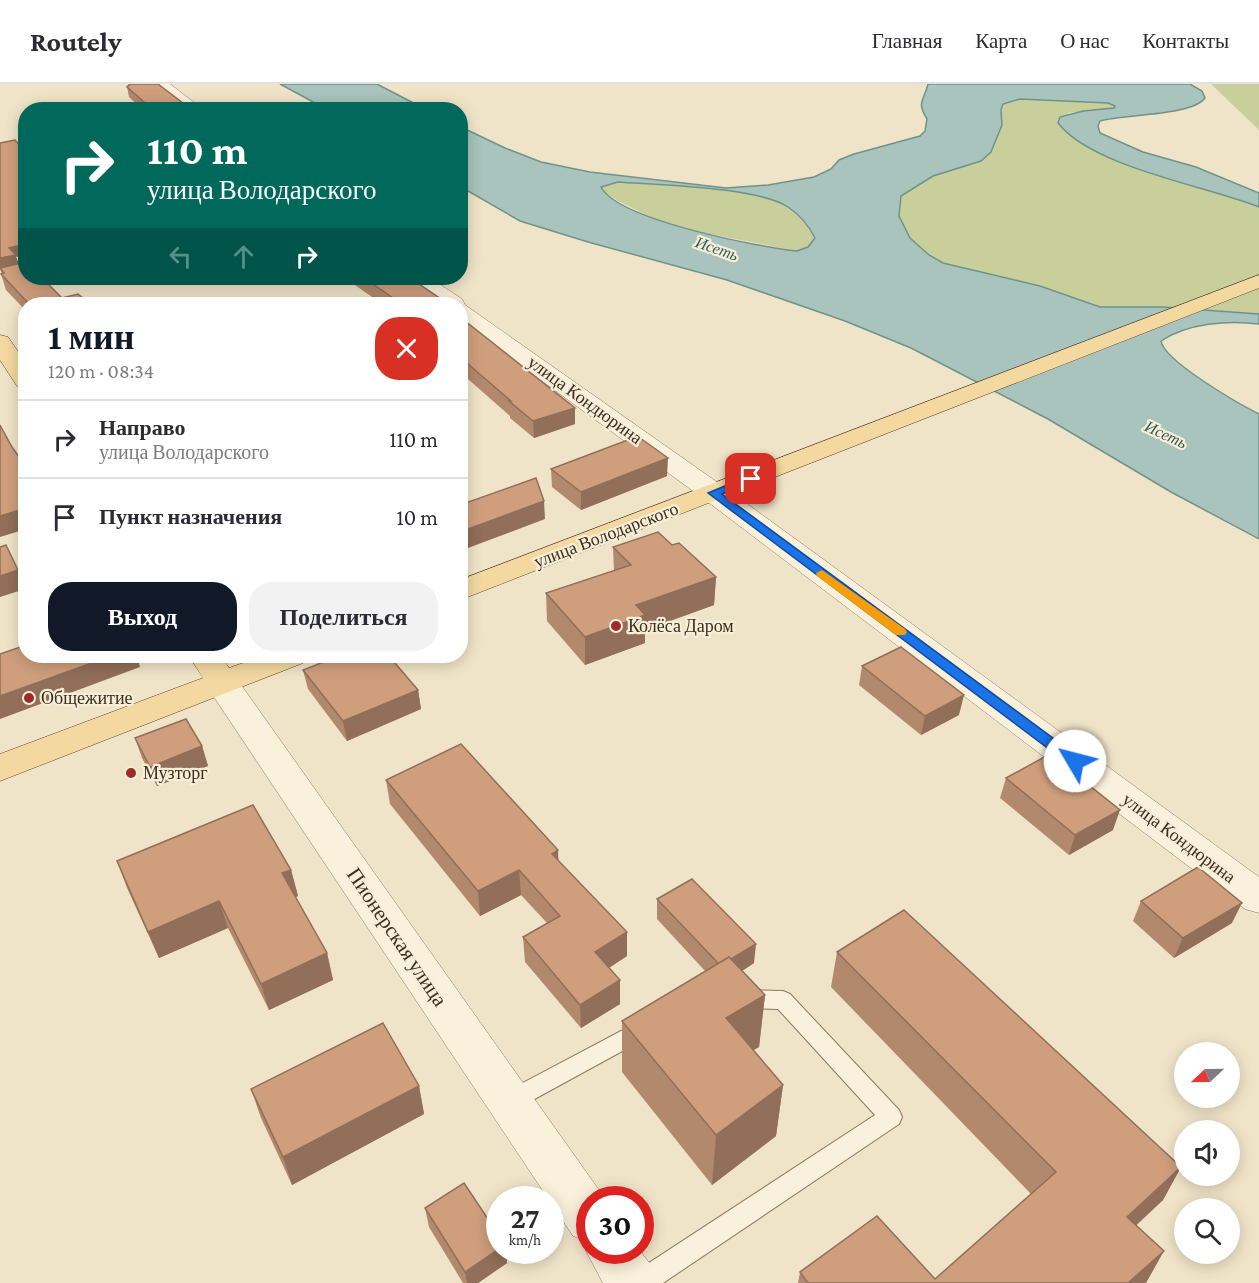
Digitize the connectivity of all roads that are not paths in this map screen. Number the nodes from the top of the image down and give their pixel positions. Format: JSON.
{"nodes":[{"id":1,"x":160,"y":84,"type":"edge"},
{"id":2,"x":185,"y":102,"type":"edge"},
{"id":3,"x":1259,"y":281,"type":"edge"},
{"id":4,"x":427,"y":285,"type":"edge"},
{"id":5,"x":444,"y":297,"type":"edge"},
{"id":6,"x":468,"y":316,"type":"edge"},
{"id":7,"x":0,"y":342,"type":"edge"},
{"id":8,"x":18,"y":369,"type":"edge"},
{"id":9,"x":714,"y":493,"type":"junction"},
{"id":10,"x":468,"y":588,"type":"edge"},
{"id":11,"x":250,"y":663,"type":"edge"},
{"id":12,"x":214,"y":669,"type":"edge"},
{"id":13,"x":0,"y":768,"type":"edge"},
{"id":14,"x":1259,"y":898,"type":"edge"},
{"id":15,"x":720,"y":998,"type":"edge"},
{"id":16,"x":659,"y":1019,"type":"edge"},
{"id":17,"x":509,"y":1102,"type":"junction"},
{"id":18,"x":576,"y":1199,"type":"edge"},
{"id":19,"x":620,"y":1264,"type":"edge"},
{"id":20,"x":633,"y":1283,"type":"edge"},
{"id":21,"x":641,"y":1283,"type":"edge"}],
"edges":[{"from":1,"to":2,"type":"street"},
{"from":3,"to":9,"type":"main road","name":"улица Володарского"},
{"from":4,"to":5,"type":"street"},
{"from":6,"to":9,"type":"street","name":"улица Кондюрина"},
{"from":7,"to":8,"type":"main road"},
{"from":9,"to":10,"type":"main road","name":"улица Володарского"},
{"from":9,"to":14,"type":"street","name":"улица Кондюрина"},
{"from":11,"to":12,"type":"main road"},
{"from":12,"to":13,"type":"main road"},
{"from":12,"to":17,"type":"street","name":"Пионерская улица"},
{"from":15,"to":21,"type":"lane"},
{"from":16,"to":17,"type":"lane"},
{"from":17,"to":18,"type":"street","name":"Пионерская улица"},
{"from":19,"to":20,"type":"street"}]}
